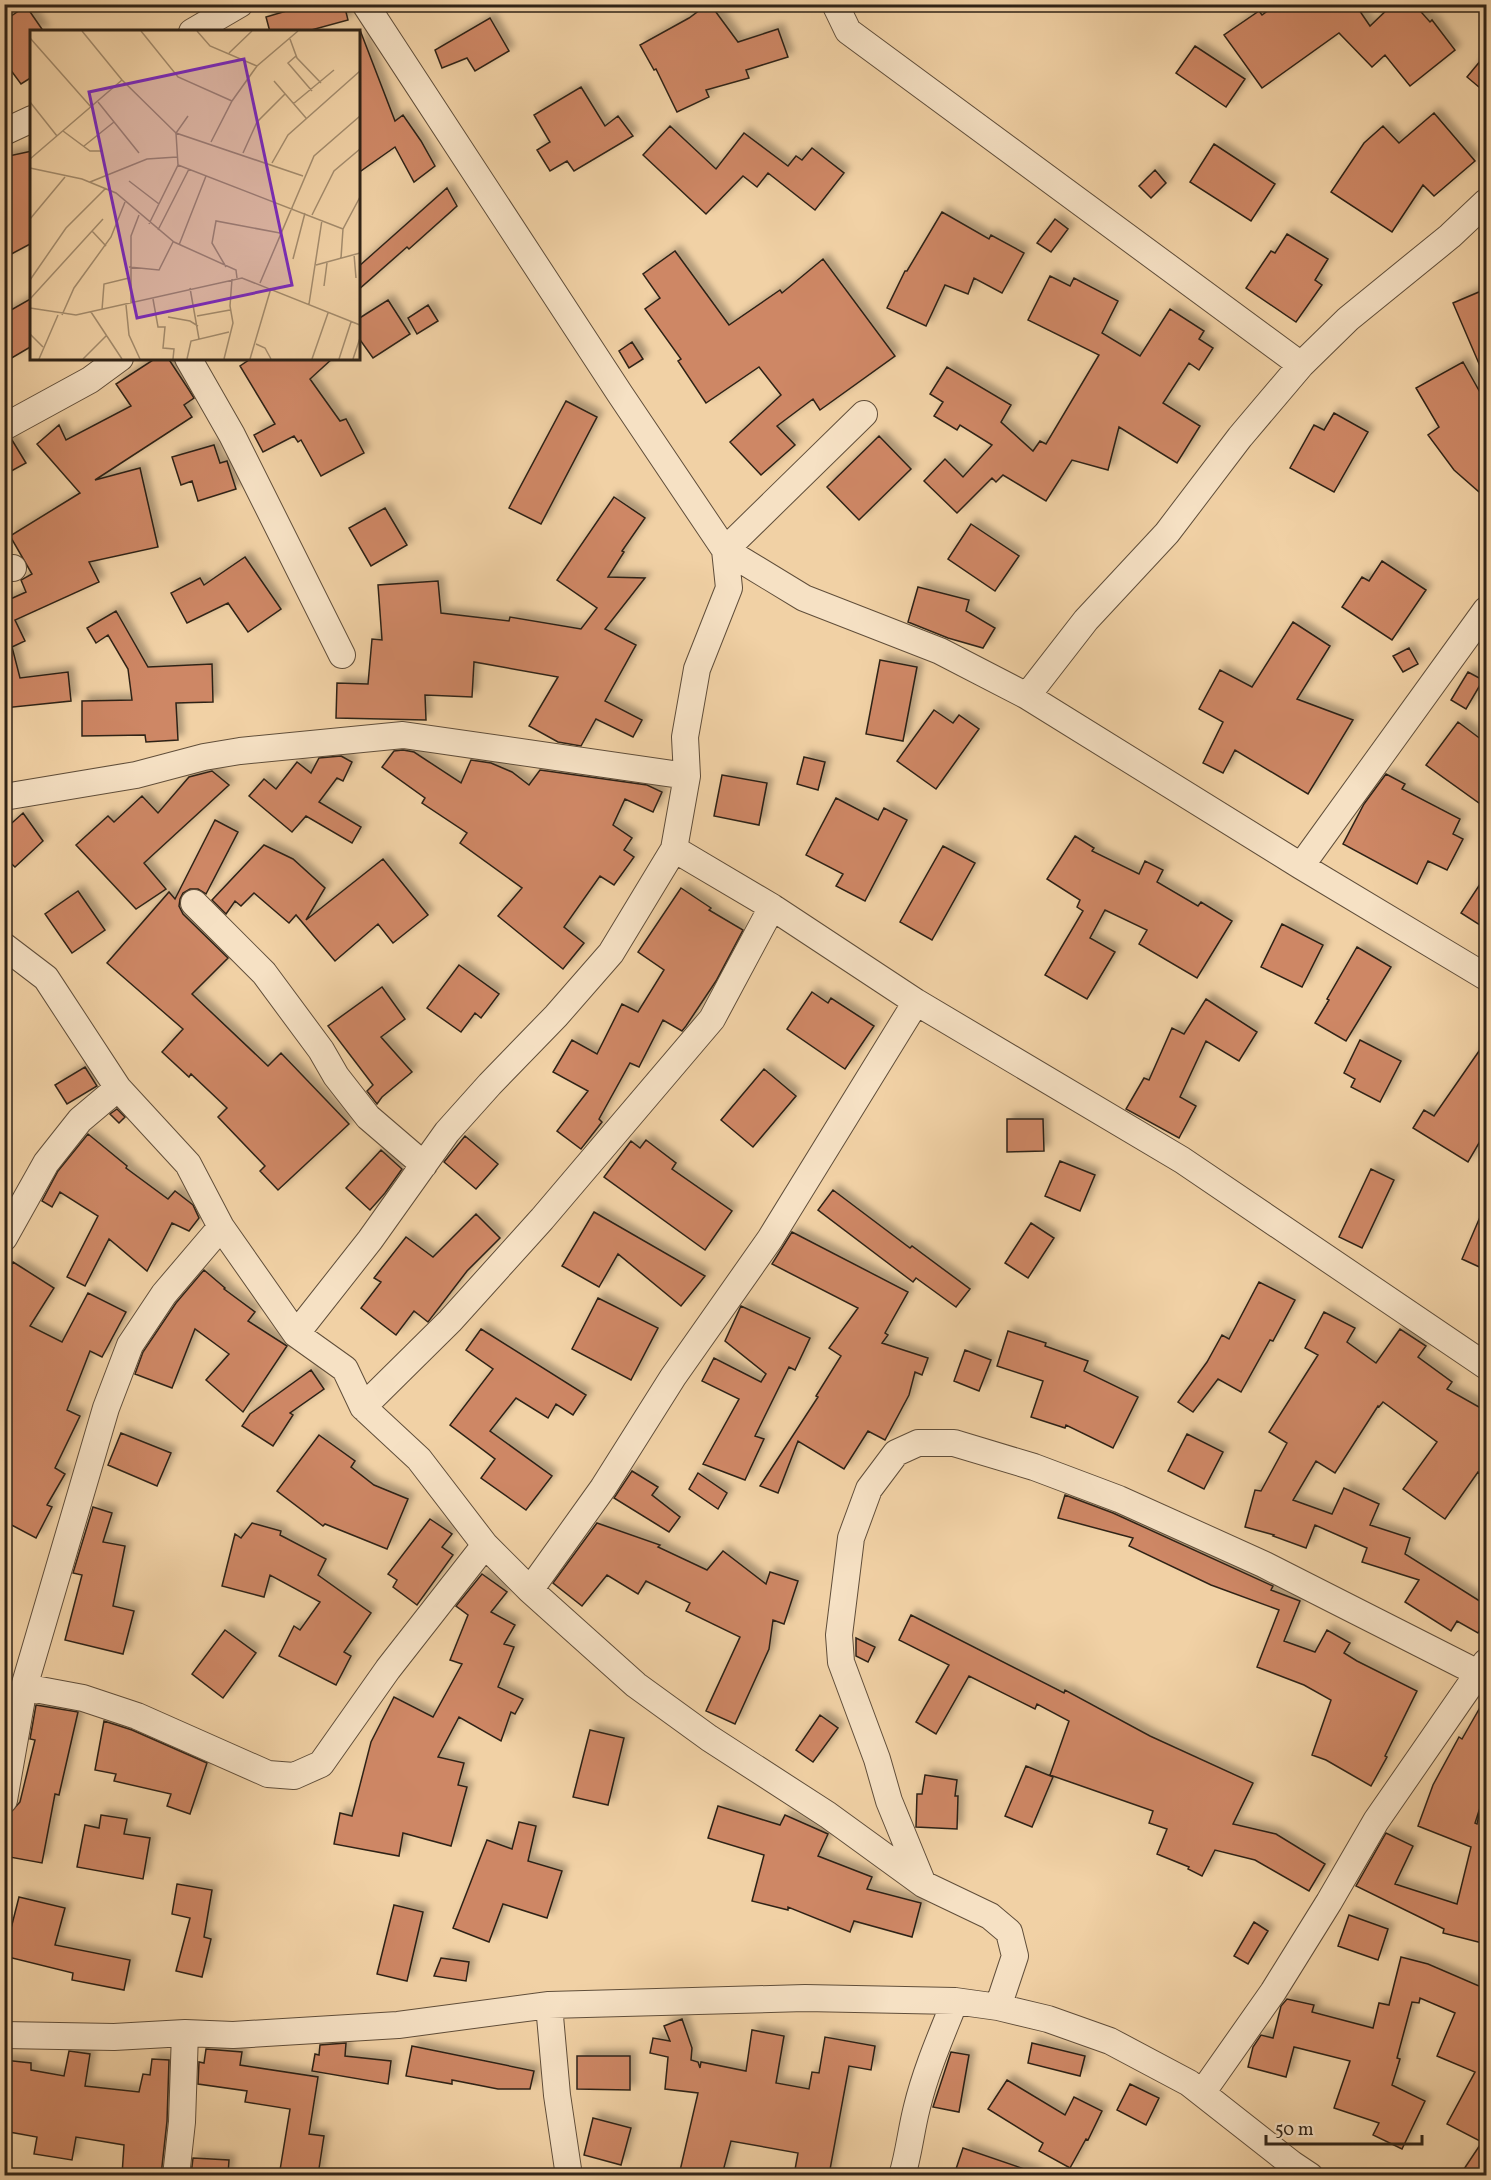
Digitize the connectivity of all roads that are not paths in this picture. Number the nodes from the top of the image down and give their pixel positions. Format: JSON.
{"nodes":[{"id":1,"x":240,"y":4,"type":"edge"},
{"id":2,"x":365,"y":4,"type":"edge"},
{"id":3,"x":835,"y":4,"type":"edge"},
{"id":4,"x":195,"y":30,"type":"edge"},
{"id":5,"x":30,"y":120,"type":"edge"},
{"id":6,"x":4,"y":132,"type":"edge"},
{"id":7,"x":1486,"y":202,"type":"edge"},
{"id":8,"x":117,"y":360,"type":"edge"},
{"id":9,"x":189,"y":360,"type":"edge"},
{"id":10,"x":1301,"y":365,"type":"junction"},
{"id":11,"x":864,"y":414,"type":"dead end"},
{"id":12,"x":4,"y":427,"type":"edge"},
{"id":13,"x":725,"y":550,"type":"junction"},
{"id":14,"x":1486,"y":610,"type":"edge"},
{"id":15,"x":342,"y":655,"type":"dead end"},
{"id":16,"x":1027,"y":696,"type":"junction"},
{"id":17,"x":687,"y":776,"type":"junction"},
{"id":18,"x":4,"y":797,"type":"edge"},
{"id":19,"x":674,"y":849,"type":"junction"},
{"id":20,"x":1300,"y":866,"type":"junction"},
{"id":21,"x":194,"y":903,"type":"dead end"},
{"id":22,"x":772,"y":907,"type":"junction"},
{"id":23,"x":4,"y":946,"type":"edge"},
{"id":24,"x":1486,"y":977,"type":"edge"},
{"id":25,"x":916,"y":1002,"type":"junction"},
{"id":26,"x":118,"y":1088,"type":"junction"},
{"id":27,"x":424,"y":1165,"type":"junction"},
{"id":28,"x":220,"y":1227,"type":"junction"},
{"id":29,"x":4,"y":1238,"type":"edge"},
{"id":30,"x":296,"y":1334,"type":"junction"},
{"id":31,"x":1486,"y":1366,"type":"edge"},
{"id":32,"x":363,"y":1407,"type":"junction"},
{"id":33,"x":485,"y":1545,"type":"junction"},
{"id":34,"x":530,"y":1590,"type":"junction"},
{"id":35,"x":1483,"y":1668,"type":"edge"},
{"id":36,"x":24,"y":1687,"type":"junction"},
{"id":37,"x":5,"y":1797,"type":"edge"},
{"id":38,"x":923,"y":1884,"type":"junction"},
{"id":39,"x":955,"y":2001,"type":"junction"},
{"id":40,"x":549,"y":2005,"type":"junction"},
{"id":41,"x":998,"y":2007,"type":"junction"},
{"id":42,"x":185,"y":2033,"type":"junction"},
{"id":43,"x":4,"y":2035,"type":"edge"},
{"id":44,"x":1202,"y":2093,"type":"junction"},
{"id":45,"x":1296,"y":2172,"type":"edge"},
{"id":46,"x":176,"y":2175,"type":"edge"},
{"id":47,"x":569,"y":2175,"type":"edge"},
{"id":48,"x":902,"y":2175,"type":"edge"}],
"edges":[{"from":1,"to":4,"type":"street"},
{"from":2,"to":13,"type":"street"},
{"from":3,"to":10,"type":"street"},
{"from":5,"to":6,"type":"street"},
{"from":7,"to":10,"type":"street"},
{"from":8,"to":12,"type":"street"},
{"from":9,"to":15,"type":"street"},
{"from":10,"to":16,"type":"street"},
{"from":11,"to":13,"type":"street"},
{"from":13,"to":16,"type":"street"},
{"from":13,"to":17,"type":"street"},
{"from":14,"to":20,"type":"street"},
{"from":16,"to":20,"type":"street"},
{"from":17,"to":18,"type":"street"},
{"from":17,"to":19,"type":"street"},
{"from":19,"to":22,"type":"street"},
{"from":19,"to":27,"type":"street"},
{"from":20,"to":24,"type":"street"},
{"from":21,"to":27,"type":"street"},
{"from":22,"to":25,"type":"street"},
{"from":22,"to":32,"type":"street"},
{"from":23,"to":26,"type":"street"},
{"from":25,"to":31,"type":"street"},
{"from":25,"to":34,"type":"street"},
{"from":26,"to":28,"type":"street"},
{"from":26,"to":29,"type":"street"},
{"from":27,"to":30,"type":"street"},
{"from":28,"to":30,"type":"street"},
{"from":28,"to":36,"type":"street"},
{"from":30,"to":32,"type":"street"},
{"from":32,"to":33,"type":"street"},
{"from":33,"to":34,"type":"street"},
{"from":33,"to":36,"type":"street"},
{"from":34,"to":38,"type":"street"},
{"from":35,"to":38,"type":"street"},
{"from":35,"to":44,"type":"street"},
{"from":36,"to":37,"type":"street"},
{"from":38,"to":41,"type":"street"},
{"from":39,"to":40,"type":"street"},
{"from":39,"to":41,"type":"street"},
{"from":39,"to":48,"type":"street"},
{"from":40,"to":42,"type":"street"},
{"from":40,"to":47,"type":"street"},
{"from":41,"to":44,"type":"street"},
{"from":42,"to":43,"type":"street"},
{"from":42,"to":46,"type":"street"},
{"from":44,"to":45,"type":"street"}]}
